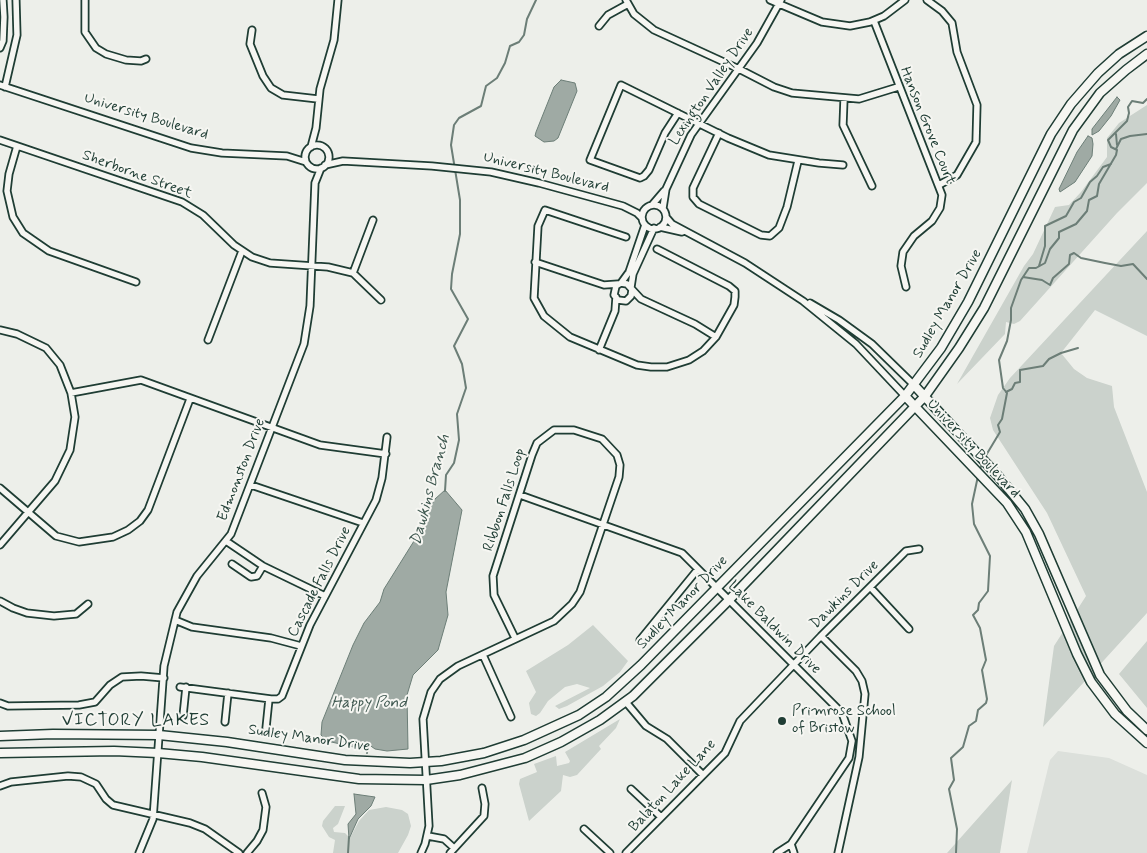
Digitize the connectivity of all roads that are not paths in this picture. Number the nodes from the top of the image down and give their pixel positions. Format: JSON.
{"nodes":[{"id":1,"x":3,"y":0,"type":"edge"},
{"id":2,"x":16,"y":0,"type":"edge"},
{"id":3,"x":86,"y":0,"type":"edge"},
{"id":4,"x":338,"y":0,"type":"edge"},
{"id":5,"x":770,"y":0,"type":"edge"},
{"id":6,"x":905,"y":0,"type":"edge"},
{"id":7,"x":927,"y":0,"type":"edge"},
{"id":8,"x":627,"y":2,"type":"edge"},
{"id":9,"x":780,"y":2,"type":"edge"},
{"id":10,"x":874,"y":21,"type":"junction"},
{"id":11,"x":599,"y":26,"type":"dead end"},
{"id":12,"x":252,"y":30,"type":"dead end"},
{"id":13,"x":1147,"y":36,"type":"edge"},
{"id":14,"x":0,"y":48,"type":"edge"},
{"id":15,"x":1147,"y":54,"type":"edge"},
{"id":16,"x":146,"y":59,"type":"dead end"},
{"id":17,"x":739,"y":69,"type":"junction"},
{"id":18,"x":2,"y":86,"type":"edge"},
{"id":19,"x":898,"y":87,"type":"junction"},
{"id":20,"x":318,"y":99,"type":"junction"},
{"id":21,"x":844,"y":99,"type":"junction"},
{"id":22,"x":678,"y":113,"type":"junction"},
{"id":23,"x":699,"y":124,"type":"junction"},
{"id":24,"x":316,"y":128,"type":"junction"},
{"id":25,"x":719,"y":134,"type":"junction"},
{"id":26,"x":0,"y":140,"type":"edge"},
{"id":27,"x":17,"y":146,"type":"junction"},
{"id":28,"x":322,"y":146,"type":"junction"},
{"id":29,"x":309,"y":148,"type":"junction"},
{"id":30,"x":328,"y":153,"type":"junction"},
{"id":31,"x":288,"y":156,"type":"junction"},
{"id":32,"x":798,"y":160,"type":"junction"},
{"id":33,"x":343,"y":161,"type":"junction"},
{"id":34,"x":308,"y":164,"type":"junction"},
{"id":35,"x":843,"y":165,"type":"dead end"},
{"id":36,"x":323,"y":166,"type":"junction"},
{"id":37,"x":315,"y":183,"type":"junction"},
{"id":38,"x":939,"y":185,"type":"junction"},
{"id":39,"x":872,"y":186,"type":"dead end"},
{"id":40,"x":666,"y":189,"type":"junction"},
{"id":41,"x":622,"y":206,"type":"junction"},
{"id":42,"x":650,"y":206,"type":"junction"},
{"id":43,"x":663,"y":208,"type":"junction"},
{"id":44,"x":666,"y":217,"type":"junction"},
{"id":45,"x":642,"y":218,"type":"junction"},
{"id":46,"x":373,"y":220,"type":"dead end"},
{"id":47,"x":646,"y":225,"type":"junction"},
{"id":48,"x":656,"y":228,"type":"junction"},
{"id":49,"x":694,"y":236,"type":"junction"},
{"id":50,"x":626,"y":237,"type":"dead end"},
{"id":51,"x":657,"y":250,"type":"dead end"},
{"id":52,"x":242,"y":251,"type":"junction"},
{"id":53,"x":535,"y":262,"type":"junction"},
{"id":54,"x":311,"y":266,"type":"junction"},
{"id":55,"x":352,"y":273,"type":"junction"},
{"id":56,"x":136,"y":282,"type":"dead end"},
{"id":57,"x":620,"y":284,"type":"junction"},
{"id":58,"x":604,"y":285,"type":"junction"},
{"id":59,"x":906,"y":287,"type":"dead end"},
{"id":60,"x":632,"y":289,"type":"junction"},
{"id":61,"x":615,"y":296,"type":"junction"},
{"id":62,"x":641,"y":299,"type":"junction"},
{"id":63,"x":381,"y":300,"type":"dead end"},
{"id":64,"x":627,"y":300,"type":"junction"},
{"id":65,"x":803,"y":301,"type":"junction"},
{"id":66,"x":615,"y":311,"type":"junction"},
{"id":67,"x":0,"y":330,"type":"edge"},
{"id":68,"x":716,"y":337,"type":"junction"},
{"id":69,"x":208,"y":340,"type":"dead end"},
{"id":70,"x":598,"y":350,"type":"junction"},
{"id":71,"x":914,"y":385,"type":"junction"},
{"id":72,"x":71,"y":393,"type":"junction"},
{"id":73,"x":905,"y":396,"type":"junction"},
{"id":74,"x":925,"y":396,"type":"junction"},
{"id":75,"x":190,"y":399,"type":"junction"},
{"id":76,"x":915,"y":407,"type":"junction"},
{"id":77,"x":272,"y":428,"type":"junction"},
{"id":78,"x":387,"y":437,"type":"dead end"},
{"id":79,"x":386,"y":454,"type":"junction"},
{"id":80,"x":251,"y":485,"type":"junction"},
{"id":81,"x":0,"y":488,"type":"edge"},
{"id":82,"x":520,"y":495,"type":"junction"},
{"id":83,"x":28,"y":512,"type":"junction"},
{"id":84,"x":363,"y":523,"type":"junction"},
{"id":85,"x":602,"y":524,"type":"junction"},
{"id":86,"x":226,"y":541,"type":"junction"},
{"id":87,"x":0,"y":545,"type":"edge"},
{"id":88,"x":920,"y":549,"type":"dead end"},
{"id":89,"x":232,"y":564,"type":"dead end"},
{"id":90,"x":263,"y":566,"type":"junction"},
{"id":91,"x":698,"y":569,"type":"junction"},
{"id":92,"x":717,"y":588,"type":"junction"},
{"id":93,"x":870,"y":588,"type":"junction"},
{"id":94,"x":325,"y":596,"type":"junction"},
{"id":95,"x":729,"y":600,"type":"junction"},
{"id":96,"x":0,"y":601,"type":"edge"},
{"id":97,"x":88,"y":604,"type":"dead end"},
{"id":98,"x":175,"y":620,"type":"junction"},
{"id":99,"x":909,"y":629,"type":"dead end"},
{"id":100,"x":821,"y":636,"type":"junction"},
{"id":101,"x":515,"y":638,"type":"junction"},
{"id":102,"x":640,"y":640,"type":"dead end"},
{"id":103,"x":301,"y":646,"type":"junction"},
{"id":104,"x":483,"y":655,"type":"junction"},
{"id":105,"x":794,"y":666,"type":"junction"},
{"id":106,"x":164,"y":678,"type":"junction"},
{"id":107,"x":228,"y":693,"type":"junction"},
{"id":108,"x":269,"y":699,"type":"junction"},
{"id":109,"x":625,"y":701,"type":"junction"},
{"id":110,"x":0,"y":704,"type":"edge"},
{"id":111,"x":183,"y":716,"type":"dead end"},
{"id":112,"x":511,"y":717,"type":"dead end"},
{"id":113,"x":225,"y":722,"type":"dead end"},
{"id":114,"x":266,"y":728,"type":"dead end"},
{"id":115,"x":1147,"y":730,"type":"edge"},
{"id":116,"x":160,"y":735,"type":"junction"},
{"id":117,"x":0,"y":736,"type":"edge"},
{"id":118,"x":1147,"y":743,"type":"edge"},
{"id":119,"x":0,"y":753,"type":"edge"},
{"id":120,"x":158,"y":753,"type":"junction"},
{"id":121,"x":425,"y":763,"type":"junction"},
{"id":122,"x":704,"y":775,"type":"junction"},
{"id":123,"x":426,"y":780,"type":"junction"},
{"id":124,"x":0,"y":786,"type":"edge"},
{"id":125,"x":482,"y":788,"type":"dead end"},
{"id":126,"x":631,"y":789,"type":"dead end"},
{"id":127,"x":262,"y":793,"type":"dead end"},
{"id":128,"x":154,"y":815,"type":"junction"},
{"id":129,"x":661,"y":818,"type":"junction"},
{"id":130,"x":584,"y":829,"type":"dead end"},
{"id":131,"x":428,"y":836,"type":"junction"},
{"id":132,"x":791,"y":844,"type":"junction"},
{"id":133,"x":452,"y":851,"type":"edge"},
{"id":134,"x":139,"y":853,"type":"edge"},
{"id":135,"x":239,"y":853,"type":"edge"},
{"id":136,"x":247,"y":853,"type":"edge"},
{"id":137,"x":420,"y":853,"type":"edge"},
{"id":138,"x":610,"y":853,"type":"edge"},
{"id":139,"x":626,"y":853,"type":"edge"},
{"id":140,"x":777,"y":853,"type":"edge"},
{"id":141,"x":794,"y":853,"type":"edge"},
{"id":142,"x":838,"y":853,"type":"edge"}],
"edges":[{"from":1,"to":14,"type":"street"},
{"from":2,"to":18,"type":"street"},
{"from":3,"to":16,"type":"street"},
{"from":4,"to":20,"type":"street"},
{"from":5,"to":9,"type":"street"},
{"from":6,"to":10,"type":"street"},
{"from":7,"to":38,"type":"street"},
{"from":8,"to":11,"type":"street"},
{"from":8,"to":17,"type":"street"},
{"from":9,"to":10,"type":"street"},
{"from":9,"to":17,"type":"street","name":"Lexington Valley Drive"},
{"from":10,"to":19,"type":"street","name":"Hanson Grove Court"},
{"from":12,"to":20,"type":"street"},
{"from":13,"to":71,"type":"main road","name":"Sudley Manor Drive"},
{"from":15,"to":74,"type":"main road","name":"Sudley Manor Drive"},
{"from":17,"to":21,"type":"street"},
{"from":17,"to":23,"type":"street","name":"Lexington Valley Drive"},
{"from":18,"to":31,"type":"street","name":"University Boulevard"},
{"from":19,"to":21,"type":"street"},
{"from":19,"to":38,"type":"street","name":"Hanson Grove Court"},
{"from":20,"to":24,"type":"street"},
{"from":21,"to":39,"type":"street"},
{"from":22,"to":22,"type":"street"},
{"from":22,"to":23,"type":"street"},
{"from":23,"to":25,"type":"street"},
{"from":23,"to":40,"type":"street","name":"Lexington Valley Drive"},
{"from":24,"to":28,"type":"street"},
{"from":24,"to":29,"type":"street"},
{"from":25,"to":32,"type":"street"},
{"from":25,"to":32,"type":"street"},
{"from":26,"to":27,"type":"street","name":"Sherborne Street"},
{"from":27,"to":52,"type":"street","name":"Sherborne Street"},
{"from":27,"to":56,"type":"street"},
{"from":28,"to":29,"type":"street","name":"University Boulevard"},
{"from":28,"to":30,"type":"street"},
{"from":29,"to":31,"type":"street","name":"University Boulevard"},
{"from":29,"to":34,"type":"street"},
{"from":30,"to":33,"type":"street","name":"University Boulevard"},
{"from":30,"to":36,"type":"street","name":"Edmonston Drive"},
{"from":31,"to":34,"type":"street","name":"University Boulevard"},
{"from":32,"to":35,"type":"street"},
{"from":33,"to":36,"type":"street","name":"University Boulevard"},
{"from":33,"to":41,"type":"street","name":"University Boulevard"},
{"from":34,"to":36,"type":"street","name":"University Boulevard"},
{"from":34,"to":37,"type":"street","name":"Edmonston Drive"},
{"from":36,"to":37,"type":"street","name":"Edmonston Drive"},
{"from":37,"to":54,"type":"street","name":"Edmonston Drive"},
{"from":38,"to":59,"type":"street","name":"Hanson Grove Court"},
{"from":40,"to":42,"type":"street","name":"Lexington Valley Drive"},
{"from":40,"to":43,"type":"street","name":"Lexington Valley Drive"},
{"from":41,"to":42,"type":"street","name":"University Boulevard"},
{"from":41,"to":45,"type":"street","name":"University Boulevard"},
{"from":42,"to":43,"type":"street"},
{"from":42,"to":45,"type":"street"},
{"from":43,"to":44,"type":"street"},
{"from":44,"to":48,"type":"street"},
{"from":44,"to":49,"type":"street","name":"University Boulevard"},
{"from":45,"to":47,"type":"street"},
{"from":46,"to":55,"type":"street"},
{"from":47,"to":48,"type":"street"},
{"from":47,"to":57,"type":"street"},
{"from":48,"to":49,"type":"street","name":"University Boulevard"},
{"from":48,"to":60,"type":"street"},
{"from":49,"to":65,"type":"street","name":"University Boulevard"},
{"from":50,"to":53,"type":"street"},
{"from":51,"to":68,"type":"street"},
{"from":52,"to":54,"type":"street","name":"Sherborne Street"},
{"from":52,"to":69,"type":"street"},
{"from":53,"to":58,"type":"street"},
{"from":53,"to":70,"type":"street"},
{"from":54,"to":55,"type":"street","name":"Sherborne Street"},
{"from":54,"to":77,"type":"street","name":"Edmonston Drive"},
{"from":55,"to":63,"type":"street"},
{"from":57,"to":58,"type":"street"},
{"from":57,"to":60,"type":"street"},
{"from":57,"to":61,"type":"street"},
{"from":58,"to":61,"type":"street"},
{"from":60,"to":62,"type":"street"},
{"from":60,"to":64,"type":"street"},
{"from":61,"to":64,"type":"street"},
{"from":61,"to":66,"type":"street"},
{"from":62,"to":64,"type":"street"},
{"from":62,"to":68,"type":"street"},
{"from":64,"to":66,"type":"street"},
{"from":65,"to":71,"type":"street","name":"University Boulevard"},
{"from":65,"to":73,"type":"street","name":"University Boulevard"},
{"from":66,"to":70,"type":"street"},
{"from":67,"to":72,"type":"street"},
{"from":68,"to":70,"type":"street"},
{"from":71,"to":73,"type":"main road","name":"Sudley Manor Drive"},
{"from":71,"to":74,"type":"main road","name":"University Boulevard"},
{"from":72,"to":75,"type":"street"},
{"from":72,"to":83,"type":"street"},
{"from":73,"to":76,"type":"main road","name":"University Boulevard"},
{"from":73,"to":92,"type":"main road","name":"Sudley Manor Drive"},
{"from":74,"to":76,"type":"main road","name":"Sudley Manor Drive"},
{"from":74,"to":115,"type":"main road","name":"University Boulevard"},
{"from":75,"to":77,"type":"street"},
{"from":75,"to":83,"type":"street"},
{"from":76,"to":95,"type":"main road","name":"Sudley Manor Drive"},
{"from":76,"to":118,"type":"main road","name":"University Boulevard"},
{"from":77,"to":79,"type":"street"},
{"from":77,"to":80,"type":"street","name":"Edmonston Drive"},
{"from":78,"to":79,"type":"street","name":"Cascade Falls Drive"},
{"from":79,"to":84,"type":"street","name":"Cascade Falls Drive"},
{"from":80,"to":84,"type":"street"},
{"from":80,"to":86,"type":"street","name":"Edmonston Drive"},
{"from":81,"to":83,"type":"street"},
{"from":82,"to":85,"type":"street","name":"Lake Baldwin Drive"},
{"from":82,"to":85,"type":"street","name":"Ribbon Falls Loop"},
{"from":82,"to":101,"type":"street","name":"Ribbon Falls Loop"},
{"from":83,"to":87,"type":"street"},
{"from":84,"to":94,"type":"street","name":"Cascade Falls Drive"},
{"from":85,"to":91,"type":"street","name":"Lake Baldwin Drive"},
{"from":85,"to":101,"type":"street","name":"Ribbon Falls Loop"},
{"from":86,"to":90,"type":"street"},
{"from":86,"to":98,"type":"street","name":"Edmonston Drive"},
{"from":88,"to":93,"type":"street","name":"Dawkins Drive"},
{"from":89,"to":90,"type":"street"},
{"from":90,"to":94,"type":"street"},
{"from":91,"to":92,"type":"street","name":"Lake Baldwin Drive"},
{"from":91,"to":102,"type":"street"},
{"from":92,"to":95,"type":"street","name":"Lake Baldwin Drive"},
{"from":92,"to":121,"type":"main road","name":"Sudley Manor Drive"},
{"from":93,"to":99,"type":"street"},
{"from":93,"to":100,"type":"street","name":"Dawkins Drive"},
{"from":94,"to":103,"type":"street","name":"Cascade Falls Drive"},
{"from":95,"to":105,"type":"street","name":"Lake Baldwin Drive"},
{"from":95,"to":109,"type":"main road","name":"Sudley Manor Drive"},
{"from":96,"to":97,"type":"street"},
{"from":98,"to":103,"type":"street"},
{"from":98,"to":106,"type":"street","name":"Edmonston Drive"},
{"from":100,"to":105,"type":"street","name":"Dawkins Drive"},
{"from":100,"to":142,"type":"street"},
{"from":101,"to":104,"type":"street","name":"Ribbon Falls Loop"},
{"from":103,"to":108,"type":"street","name":"Cascade Falls Drive"},
{"from":104,"to":112,"type":"street"},
{"from":104,"to":121,"type":"street","name":"Ribbon Falls Loop"},
{"from":105,"to":122,"type":"street","name":"Balaton Lake Lane"},
{"from":105,"to":132,"type":"street","name":"Lake Baldwin Drive"},
{"from":106,"to":110,"type":"street"},
{"from":106,"to":116,"type":"street","name":"Edmonston Drive"},
{"from":107,"to":108,"type":"street"},
{"from":107,"to":111,"type":"street"},
{"from":107,"to":113,"type":"street"},
{"from":108,"to":114,"type":"street"},
{"from":109,"to":122,"type":"street"},
{"from":109,"to":123,"type":"main road","name":"Sudley Manor Drive"},
{"from":116,"to":117,"type":"main road","name":"Sudley Manor Drive"},
{"from":116,"to":120,"type":"street","name":"Edmonston Drive"},
{"from":116,"to":121,"type":"main road","name":"Sudley Manor Drive"},
{"from":119,"to":120,"type":"main road","name":"Sudley Manor Drive"},
{"from":120,"to":123,"type":"main road","name":"Sudley Manor Drive"},
{"from":120,"to":128,"type":"street","name":"Edmonston Drive"},
{"from":121,"to":123,"type":"street","name":"Ribbon Falls Loop"},
{"from":122,"to":129,"type":"street","name":"Balaton Lake Lane"},
{"from":123,"to":131,"type":"street","name":"Ribbon Falls Loop"},
{"from":124,"to":128,"type":"street"},
{"from":125,"to":133,"type":"street"},
{"from":126,"to":129,"type":"street"},
{"from":127,"to":136,"type":"street"},
{"from":128,"to":134,"type":"street","name":"Edmonston Drive"},
{"from":128,"to":135,"type":"street"},
{"from":129,"to":139,"type":"street","name":"Balaton Lake Lane"},
{"from":130,"to":138,"type":"street"},
{"from":131,"to":133,"type":"street"},
{"from":131,"to":137,"type":"street"},
{"from":132,"to":140,"type":"street","name":"Lake Baldwin Drive"},
{"from":132,"to":141,"type":"street"}]}
